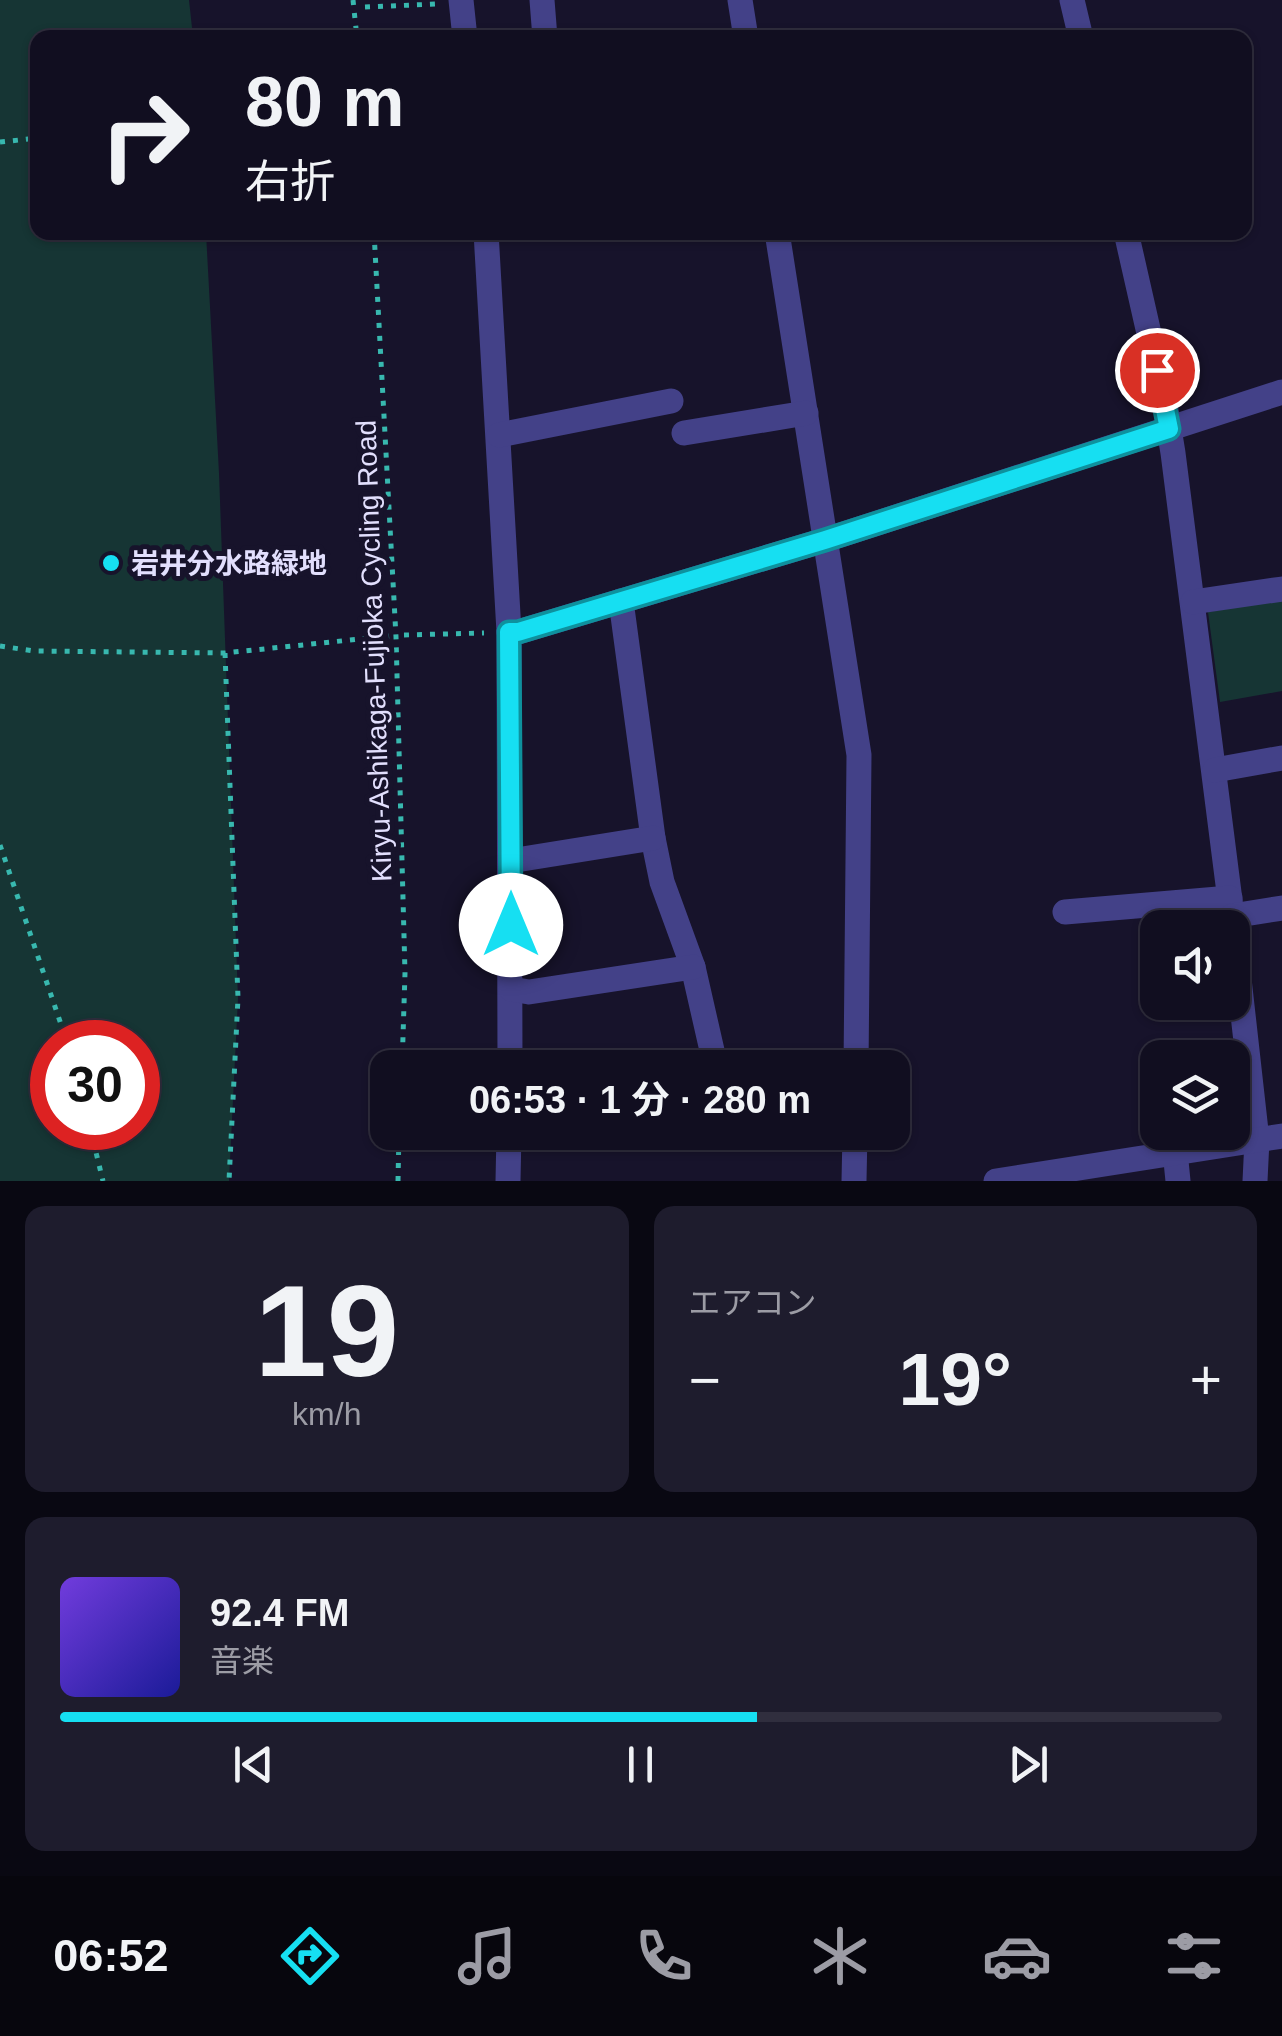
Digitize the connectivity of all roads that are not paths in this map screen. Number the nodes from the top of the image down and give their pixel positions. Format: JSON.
{"nodes":[{"id":1,"x":542,"y":0,"type":"edge"},
{"id":2,"x":740,"y":0,"type":"edge"},
{"id":3,"x":1072,"y":0,"type":"edge"},
{"id":4,"x":456,"y":1,"type":"edge"},
{"id":5,"x":464,"y":30,"type":"edge"},
{"id":6,"x":544,"y":30,"type":"edge"},
{"id":7,"x":745,"y":30,"type":"edge"},
{"id":8,"x":1079,"y":30,"type":"edge"},
{"id":9,"x":487,"y":240,"type":"edge"},
{"id":10,"x":779,"y":240,"type":"edge"},
{"id":11,"x":1128,"y":240,"type":"edge"},
{"id":12,"x":1282,"y":392,"type":"edge"},
{"id":13,"x":671,"y":402,"type":"dead end"},
{"id":14,"x":806,"y":413,"type":"junction"},
{"id":15,"x":1169,"y":429,"type":"junction"},
{"id":16,"x":684,"y":433,"type":"dead end"},
{"id":17,"x":499,"y":434,"type":"junction"},
{"id":18,"x":825,"y":540,"type":"junction"},
{"id":19,"x":1282,"y":588,"type":"edge"},
{"id":20,"x":620,"y":602,"type":"junction"},
{"id":21,"x":1192,"y":602,"type":"junction"},
{"id":22,"x":496,"y":633,"type":"junction"},
{"id":23,"x":1282,"y":758,"type":"edge"},
{"id":24,"x":1215,"y":770,"type":"junction"},
{"id":25,"x":653,"y":838,"type":"junction"},
{"id":26,"x":510,"y":861,"type":"junction"},
{"id":27,"x":1231,"y":907,"type":"junction"},
{"id":28,"x":1282,"y":908,"type":"edge"},
{"id":29,"x":1065,"y":912,"type":"dead end"},
{"id":30,"x":693,"y":968,"type":"junction"},
{"id":31,"x":511,"y":989,"type":"junction"},
{"id":32,"x":510,"y":1050,"type":"edge"},
{"id":33,"x":712,"y":1050,"type":"edge"},
{"id":34,"x":856,"y":1050,"type":"edge"},
{"id":35,"x":1269,"y":1138,"type":"edge"},
{"id":36,"x":509,"y":1150,"type":"edge"},
{"id":37,"x":855,"y":1150,"type":"edge"},
{"id":38,"x":1175,"y":1151,"type":"junction"},
{"id":39,"x":508,"y":1181,"type":"edge"},
{"id":40,"x":854,"y":1181,"type":"edge"},
{"id":41,"x":996,"y":1181,"type":"edge"},
{"id":42,"x":1178,"y":1181,"type":"edge"},
{"id":43,"x":1255,"y":1181,"type":"edge"}],
"edges":[{"from":1,"to":6,"type":"street"},
{"from":2,"to":7,"type":"street"},
{"from":3,"to":8,"type":"street"},
{"from":4,"to":5,"type":"street"},
{"from":9,"to":17,"type":"street"},
{"from":10,"to":14,"type":"street"},
{"from":11,"to":15,"type":"street"},
{"from":12,"to":15,"type":"street"},
{"from":13,"to":17,"type":"street"},
{"from":14,"to":16,"type":"street"},
{"from":14,"to":18,"type":"street"},
{"from":15,"to":18,"type":"street"},
{"from":15,"to":21,"type":"street"},
{"from":17,"to":22,"type":"street"},
{"from":18,"to":20,"type":"street"},
{"from":18,"to":34,"type":"street"},
{"from":19,"to":21,"type":"street"},
{"from":20,"to":22,"type":"street"},
{"from":20,"to":25,"type":"street"},
{"from":21,"to":24,"type":"street"},
{"from":22,"to":26,"type":"street"},
{"from":23,"to":24,"type":"street"},
{"from":24,"to":27,"type":"street"},
{"from":25,"to":26,"type":"street"},
{"from":25,"to":30,"type":"street"},
{"from":26,"to":31,"type":"street"},
{"from":27,"to":28,"type":"street"},
{"from":27,"to":29,"type":"street"},
{"from":27,"to":35,"type":"street"},
{"from":30,"to":31,"type":"street"},
{"from":30,"to":33,"type":"street"},
{"from":31,"to":32,"type":"street"},
{"from":35,"to":38,"type":"street"},
{"from":35,"to":43,"type":"street"},
{"from":36,"to":39,"type":"street"},
{"from":37,"to":40,"type":"street"},
{"from":38,"to":41,"type":"street"},
{"from":38,"to":42,"type":"street"}]}
